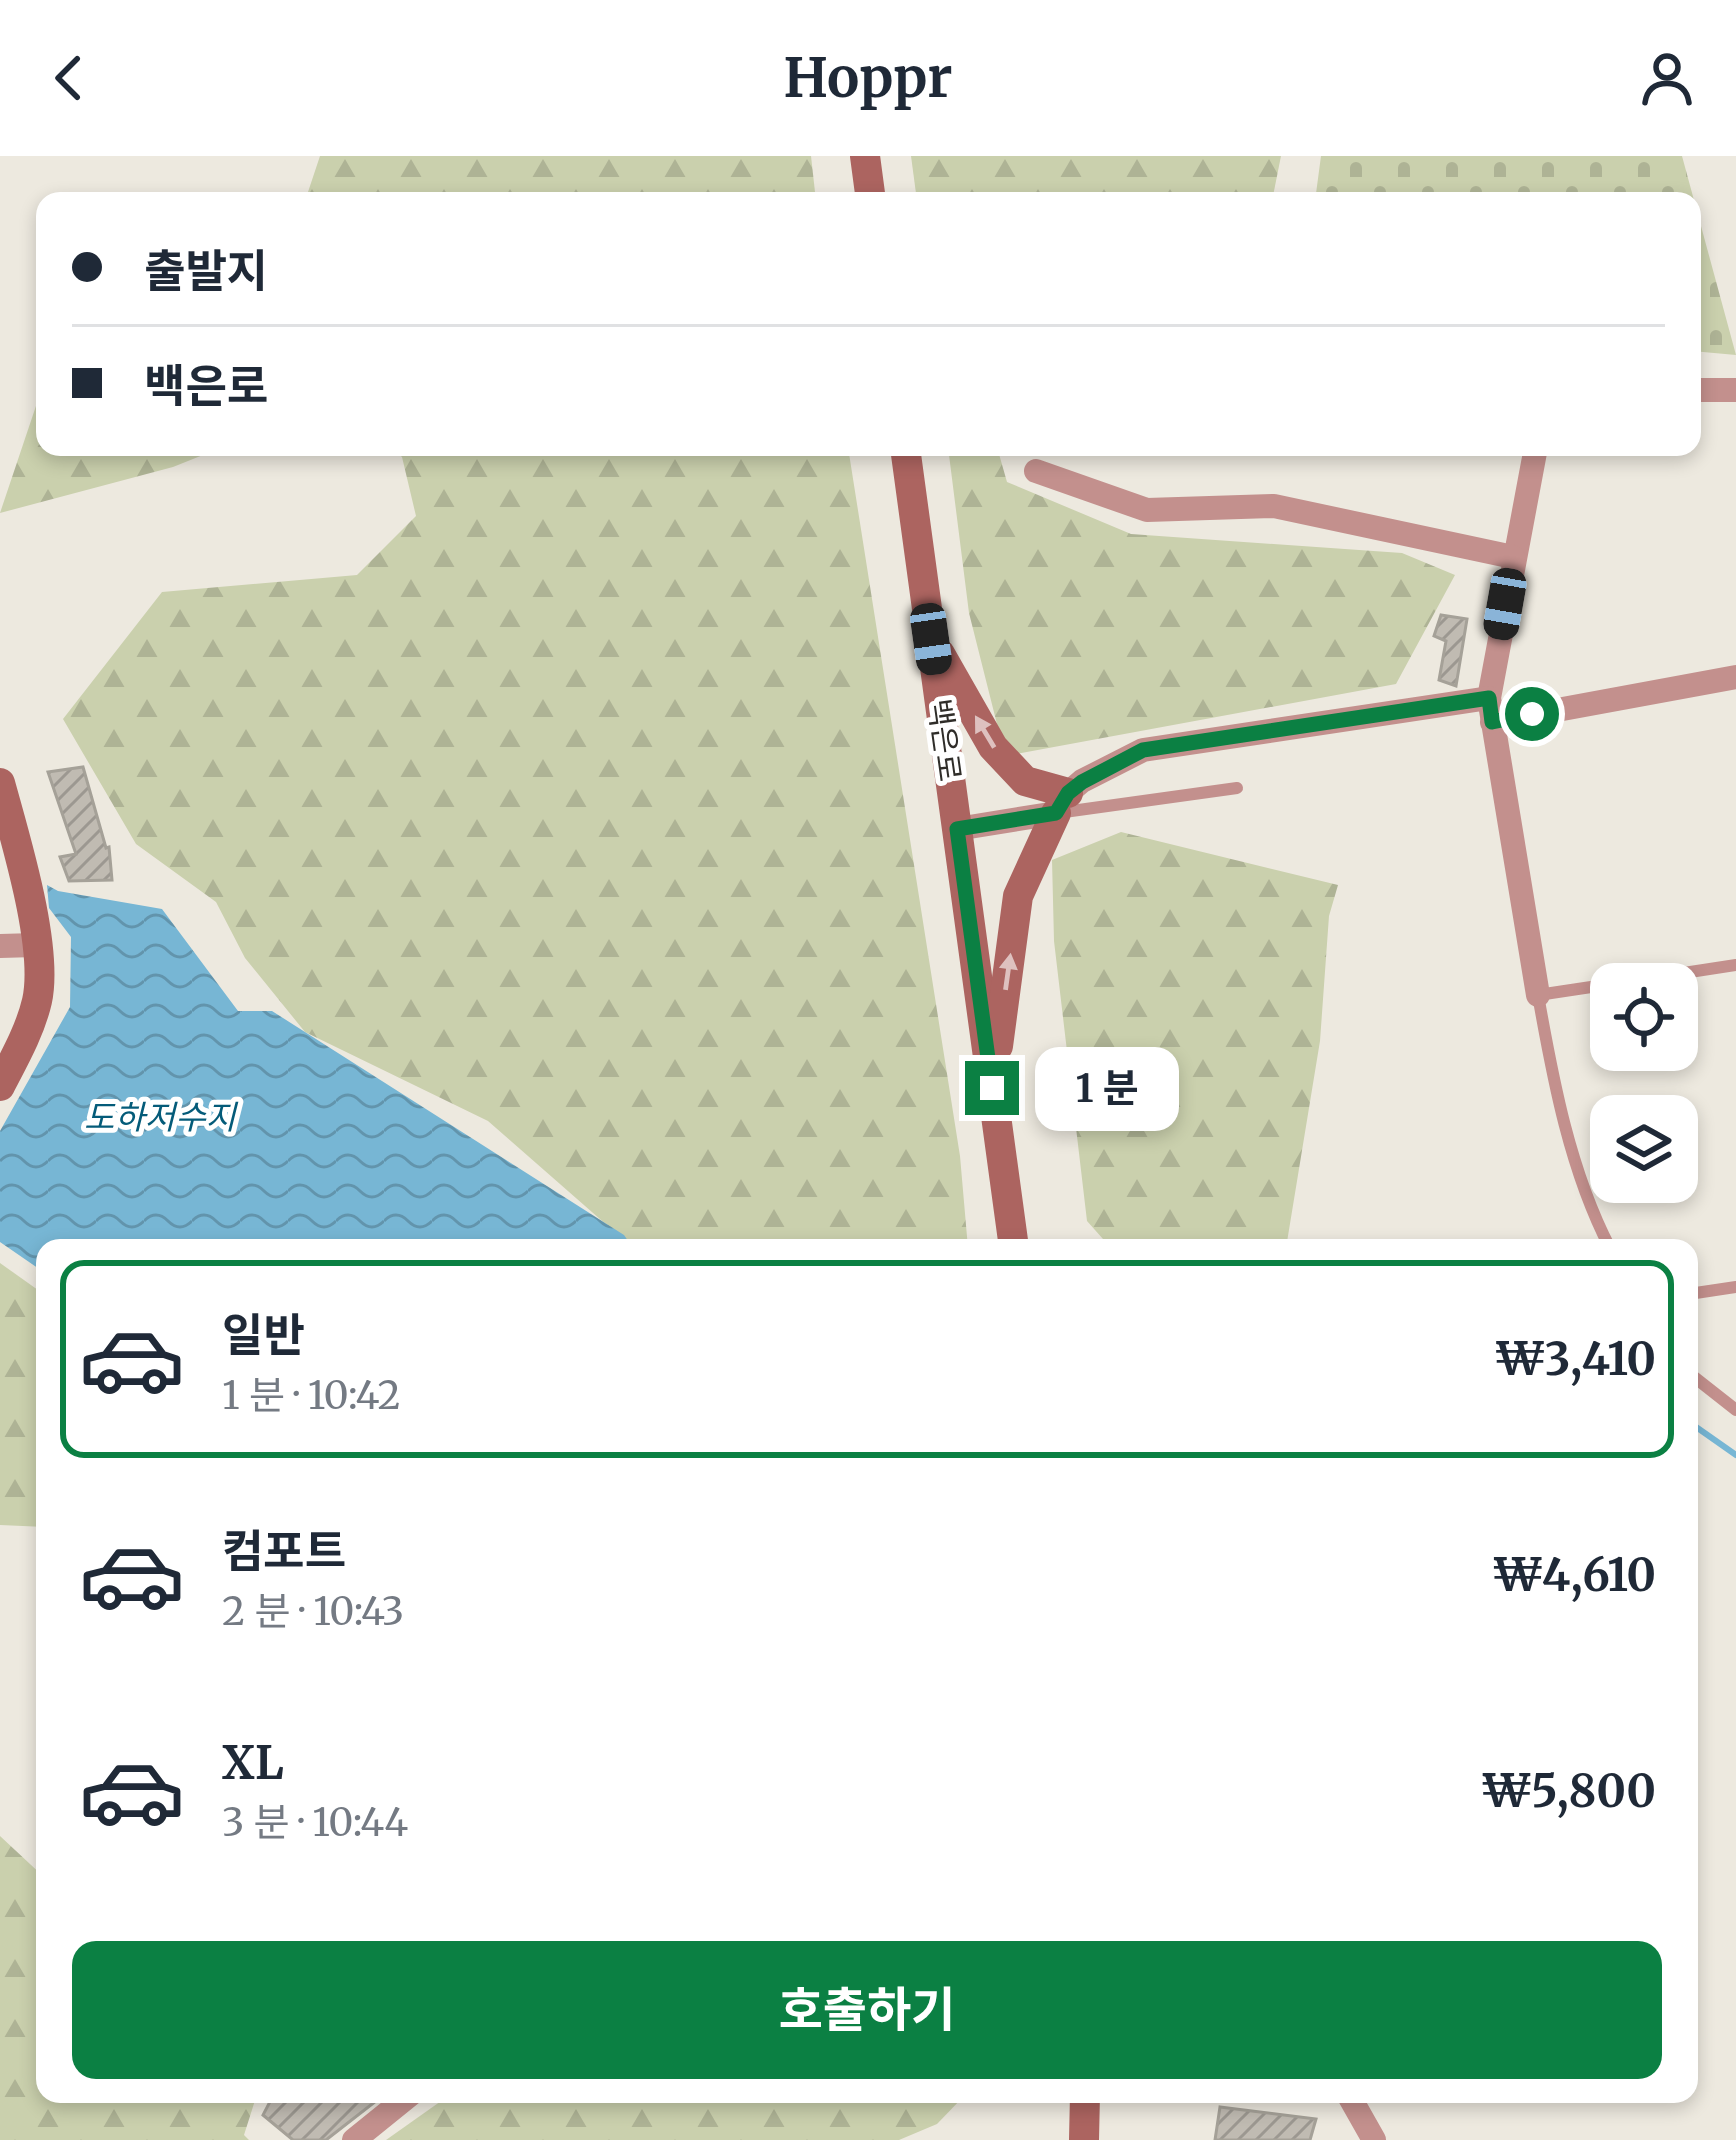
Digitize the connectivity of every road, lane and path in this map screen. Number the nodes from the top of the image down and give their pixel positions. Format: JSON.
{"nodes":[{"id":1,"x":865,"y":156,"type":"edge"},
{"id":2,"x":870,"y":192,"type":"edge"},
{"id":3,"x":1701,"y":390,"type":"edge"},
{"id":4,"x":1736,"y":390,"type":"edge"},
{"id":5,"x":905,"y":456,"type":"edge"},
{"id":6,"x":1534,"y":456,"type":"edge"},
{"id":7,"x":1036,"y":470,"type":"dead end"},
{"id":8,"x":1513,"y":557,"type":"junction"},
{"id":9,"x":931,"y":639,"type":"junction"},
{"id":10,"x":1736,"y":677,"type":"edge"},
{"id":11,"x":1490,"y":710,"type":"junction"},
{"id":12,"x":0,"y":783,"type":"edge"},
{"id":13,"x":1238,"y":788,"type":"dead end"},
{"id":14,"x":1062,"y":803,"type":"junction"},
{"id":15,"x":957,"y":829,"type":"junction"},
{"id":16,"x":35,"y":945,"type":"junction"},
{"id":17,"x":0,"y":946,"type":"edge"},
{"id":18,"x":1736,"y":965,"type":"edge"},
{"id":19,"x":1698,"y":971,"type":"edge"},
{"id":20,"x":1590,"y":987,"type":"edge"},
{"id":21,"x":1538,"y":995,"type":"junction"},
{"id":22,"x":0,"y":1086,"type":"edge"},
{"id":23,"x":992,"y":1088,"type":"junction"},
{"id":24,"x":1013,"y":1239,"type":"edge"},
{"id":25,"x":1605,"y":1239,"type":"edge"},
{"id":26,"x":1736,"y":1287,"type":"edge"},
{"id":27,"x":1698,"y":1293,"type":"edge"},
{"id":28,"x":1698,"y":1380,"type":"edge"},
{"id":29,"x":1736,"y":1410,"type":"edge"},
{"id":30,"x":400,"y":2103,"type":"edge"},
{"id":31,"x":1085,"y":2103,"type":"edge"},
{"id":32,"x":1353,"y":2103,"type":"edge"},
{"id":33,"x":354,"y":2140,"type":"edge"},
{"id":34,"x":1084,"y":2140,"type":"edge"},
{"id":35,"x":1374,"y":2140,"type":"edge"}],
"edges":[{"from":1,"to":2,"type":"main road"},
{"from":3,"to":4,"type":"street"},
{"from":5,"to":9,"type":"main road","name":"백은로"},
{"from":6,"to":8,"type":"street"},
{"from":7,"to":8,"type":"street"},
{"from":8,"to":11,"type":"street"},
{"from":14,"to":9,"type":"main road","one_way":true},
{"from":9,"to":15,"type":"main road","name":"백은로"},
{"from":10,"to":11,"type":"street"},
{"from":11,"to":14,"type":"street"},
{"from":11,"to":21,"type":"street"},
{"from":12,"to":16,"type":"main road"},
{"from":13,"to":14,"type":"lane"},
{"from":14,"to":15,"type":"street"},
{"from":23,"to":14,"type":"main road","one_way":true},
{"from":15,"to":23,"type":"main road","name":"백은로"},
{"from":16,"to":17,"type":"street"},
{"from":16,"to":22,"type":"main road"},
{"from":18,"to":19,"type":"lane"},
{"from":20,"to":21,"type":"lane"},
{"from":21,"to":25,"type":"lane"},
{"from":23,"to":24,"type":"main road","name":"백은로"},
{"from":26,"to":27,"type":"lane"},
{"from":28,"to":29,"type":"lane"},
{"from":30,"to":33,"type":"street"},
{"from":31,"to":34,"type":"main road"},
{"from":32,"to":35,"type":"street"}]}
